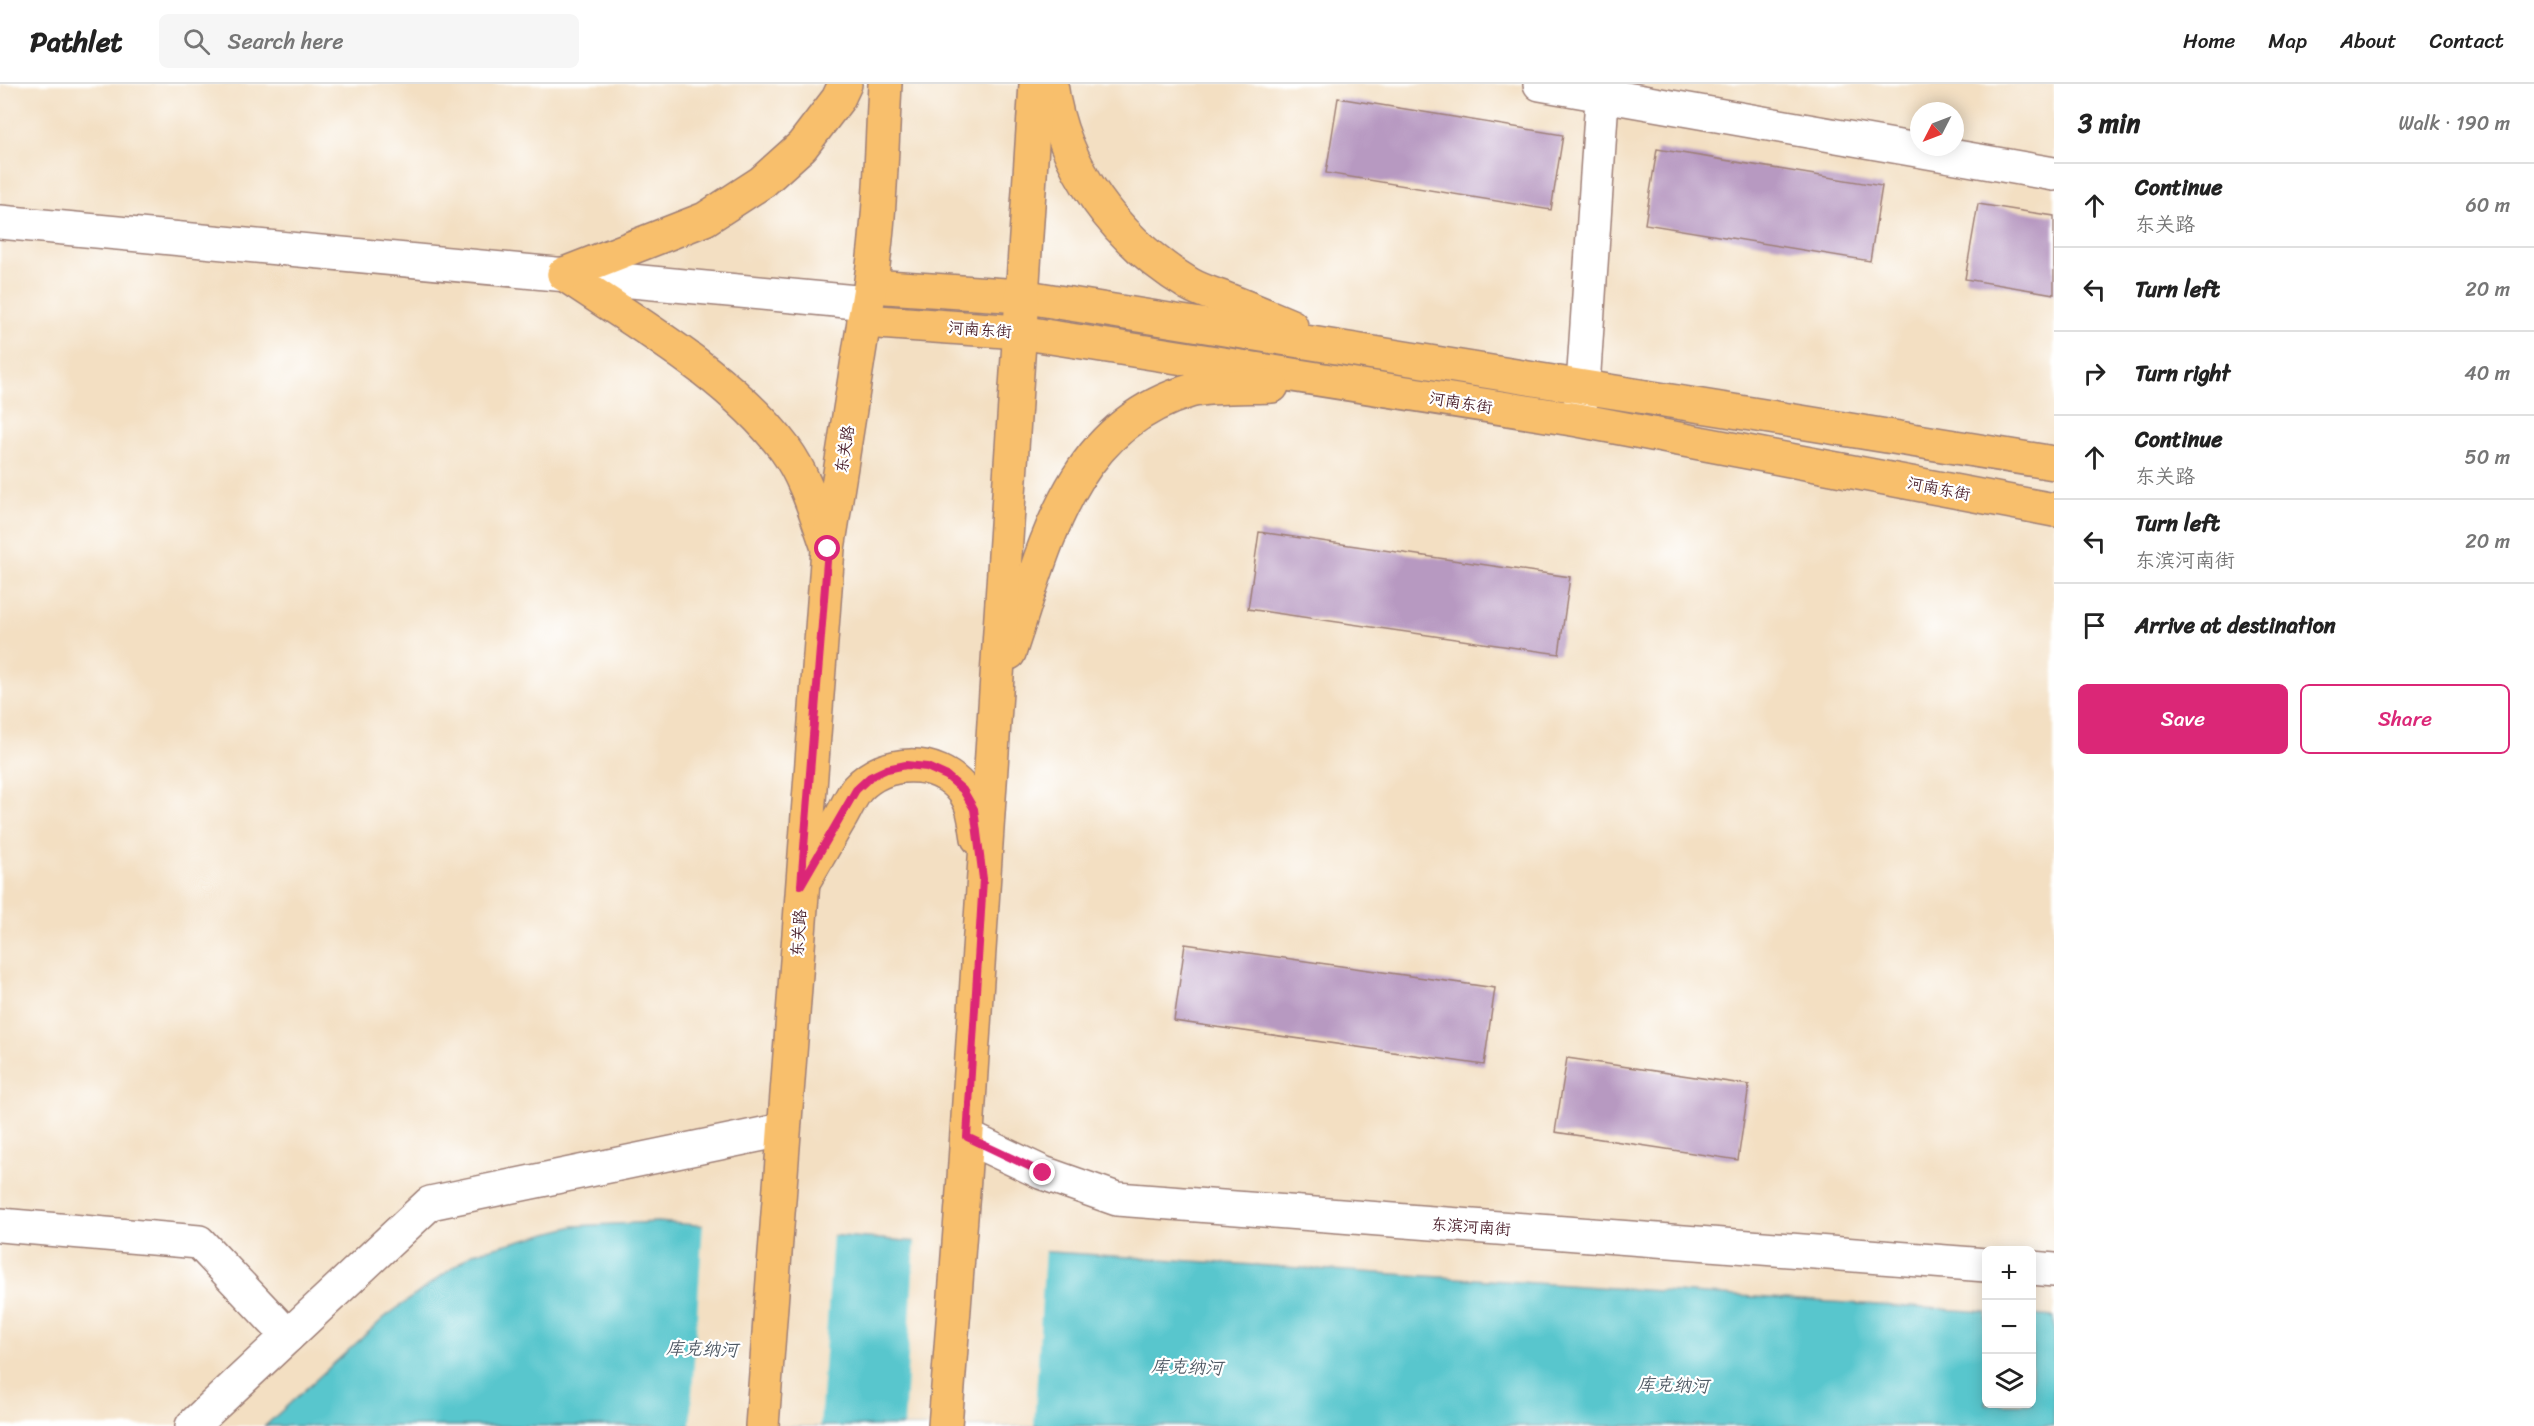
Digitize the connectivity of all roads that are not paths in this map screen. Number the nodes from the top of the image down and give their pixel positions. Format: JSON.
{"nodes":[{"id":1,"x":845,"y":84,"type":"edge"},
{"id":2,"x":885,"y":84,"type":"edge"},
{"id":3,"x":1036,"y":84,"type":"edge"},
{"id":4,"x":1052,"y":84,"type":"edge"},
{"id":5,"x":1540,"y":84,"type":"edge"},
{"id":6,"x":1603,"y":89,"type":"edge"},
{"id":7,"x":2054,"y":174,"type":"edge"},
{"id":8,"x":0,"y":222,"type":"edge"},
{"id":9,"x":564,"y":274,"type":"junction"},
{"id":10,"x":1022,"y":296,"type":"junction"},
{"id":11,"x":867,"y":303,"type":"junction"},
{"id":12,"x":1019,"y":332,"type":"junction"},
{"id":13,"x":1345,"y":348,"type":"junction"},
{"id":14,"x":1338,"y":382,"type":"junction"},
{"id":15,"x":1583,"y":386,"type":"junction"},
{"id":16,"x":1578,"y":420,"type":"junction"},
{"id":17,"x":2054,"y":463,"type":"edge"},
{"id":18,"x":2054,"y":510,"type":"edge"},
{"id":19,"x":828,"y":549,"type":"junction"},
{"id":20,"x":995,"y":692,"type":"junction"},
{"id":21,"x":983,"y":879,"type":"junction"},
{"id":22,"x":801,"y":885,"type":"junction"},
{"id":23,"x":782,"y":1130,"type":"junction"},
{"id":24,"x":967,"y":1137,"type":"junction"},
{"id":25,"x":0,"y":1225,"type":"edge"},
{"id":26,"x":1982,"y":1265,"type":"edge"},
{"id":27,"x":2036,"y":1268,"type":"edge"},
{"id":28,"x":2054,"y":1270,"type":"edge"},
{"id":29,"x":288,"y":1336,"type":"junction"},
{"id":30,"x":192,"y":1426,"type":"edge"},
{"id":31,"x":762,"y":1426,"type":"edge"},
{"id":32,"x":945,"y":1426,"type":"edge"}],
"edges":[{"from":1,"to":9,"type":"main road"},
{"from":2,"to":11,"type":"main road","name":"东关路"},
{"from":3,"to":10,"type":"main road"},
{"from":4,"to":13,"type":"main road"},
{"from":5,"to":6,"type":"street"},
{"from":6,"to":7,"type":"street"},
{"from":6,"to":15,"type":"street"},
{"from":8,"to":9,"type":"street"},
{"from":9,"to":11,"type":"street"},
{"from":9,"to":19,"type":"main road"},
{"from":10,"to":11,"type":"main road"},
{"from":10,"to":12,"type":"main road"},
{"from":10,"to":13,"type":"main road"},
{"from":11,"to":12,"type":"main road","name":"河南东街"},
{"from":11,"to":19,"type":"main road","name":"东关路"},
{"from":12,"to":14,"type":"main road","name":"河南东街"},
{"from":12,"to":20,"type":"main road"},
{"from":13,"to":15,"type":"main road"},
{"from":14,"to":16,"type":"main road","name":"河南东街"},
{"from":14,"to":20,"type":"main road"},
{"from":15,"to":16,"type":"street"},
{"from":15,"to":17,"type":"main road"},
{"from":16,"to":18,"type":"main road","name":"河南东街"},
{"from":19,"to":22,"type":"main road","name":"东关路"},
{"from":20,"to":21,"type":"main road"},
{"from":21,"to":22,"type":"main road"},
{"from":21,"to":24,"type":"main road"},
{"from":22,"to":23,"type":"main road","name":"东关路"},
{"from":23,"to":29,"type":"street"},
{"from":23,"to":31,"type":"main road","name":"东关路"},
{"from":24,"to":26,"type":"street","name":"东滨河南街"},
{"from":24,"to":32,"type":"main road"},
{"from":25,"to":29,"type":"street"},
{"from":27,"to":28,"type":"street"},
{"from":29,"to":30,"type":"street"}]}
